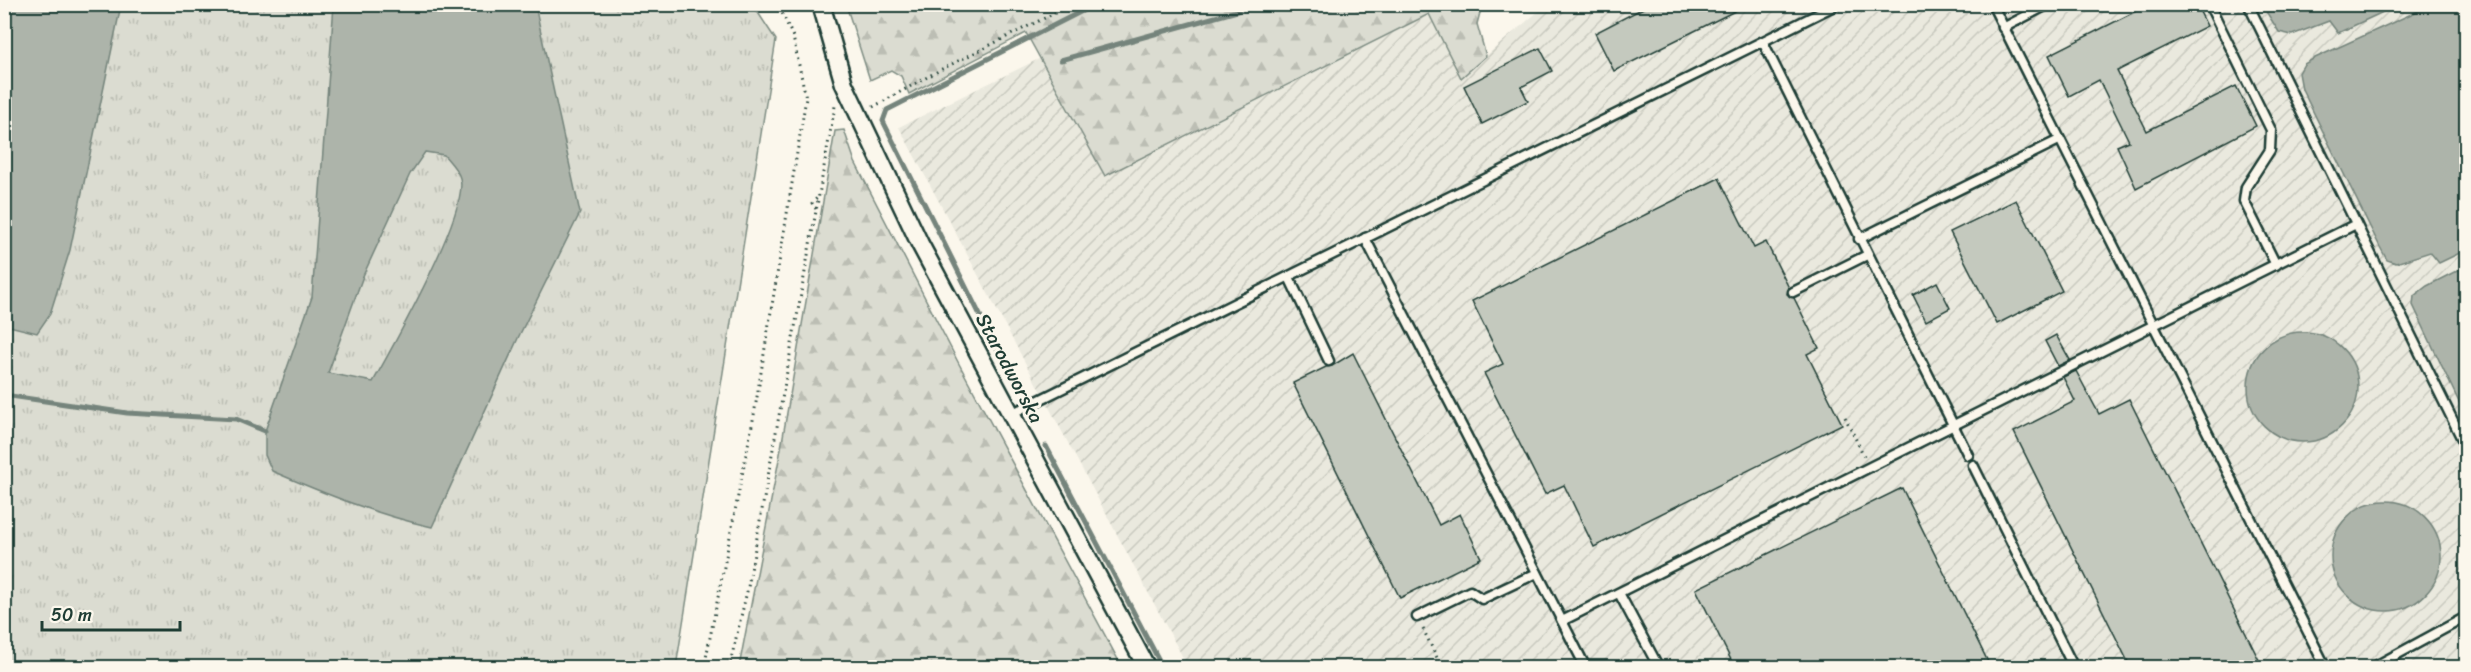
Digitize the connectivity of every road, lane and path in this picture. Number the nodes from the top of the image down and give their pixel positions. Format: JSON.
{"nodes":[{"id":1,"x":778,"y":4,"type":"edge"},
{"id":2,"x":821,"y":4,"type":"edge"},
{"id":3,"x":1073,"y":4,"type":"edge"},
{"id":4,"x":1838,"y":4,"type":"edge"},
{"id":5,"x":1992,"y":4,"type":"edge"},
{"id":6,"x":2049,"y":4,"type":"edge"},
{"id":7,"x":2209,"y":4,"type":"edge"},
{"id":8,"x":2247,"y":4,"type":"edge"},
{"id":9,"x":2003,"y":28,"type":"junction"},
{"id":10,"x":1763,"y":42,"type":"junction"},
{"id":11,"x":844,"y":84,"type":"junction"},
{"id":12,"x":859,"y":115,"type":"junction"},
{"id":13,"x":2060,"y":140,"type":"junction"},
{"id":14,"x":819,"y":196,"type":"dead end"},
{"id":15,"x":817,"y":210,"type":"junction"},
{"id":16,"x":2356,"y":224,"type":"junction"},
{"id":17,"x":1365,"y":238,"type":"junction"},
{"id":18,"x":1859,"y":239,"type":"junction"},
{"id":19,"x":1867,"y":255,"type":"junction"},
{"id":20,"x":2276,"y":265,"type":"junction"},
{"id":21,"x":1289,"y":277,"type":"junction"},
{"id":22,"x":1793,"y":292,"type":"dead end"},
{"id":23,"x":2154,"y":326,"type":"junction"},
{"id":24,"x":1329,"y":361,"type":"dead end"},
{"id":25,"x":1011,"y":414,"type":"junction"},
{"id":26,"x":1845,"y":417,"type":"dead end"},
{"id":27,"x":1954,"y":426,"type":"junction"},
{"id":28,"x":2466,"y":447,"type":"edge"},
{"id":29,"x":1968,"y":455,"type":"dead end"},
{"id":30,"x":1973,"y":465,"type":"dead end"},
{"id":31,"x":1869,"y":467,"type":"junction"},
{"id":32,"x":4,"y":469,"type":"edge"},
{"id":33,"x":4,"y":489,"type":"edge"},
{"id":34,"x":1537,"y":573,"type":"junction"},
{"id":35,"x":1619,"y":593,"type":"junction"},
{"id":36,"x":1417,"y":617,"type":"joint"},
{"id":37,"x":2466,"y":617,"type":"edge"},
{"id":38,"x":1562,"y":621,"type":"junction"},
{"id":39,"x":704,"y":668,"type":"edge"},
{"id":40,"x":729,"y":668,"type":"edge"},
{"id":41,"x":1147,"y":668,"type":"edge"},
{"id":42,"x":1442,"y":668,"type":"edge"},
{"id":43,"x":1586,"y":668,"type":"edge"},
{"id":44,"x":1659,"y":668,"type":"edge"},
{"id":45,"x":2074,"y":668,"type":"edge"},
{"id":46,"x":2326,"y":668,"type":"edge"},
{"id":47,"x":2372,"y":668,"type":"edge"}],
"edges":[{"from":1,"to":39,"type":"path"},
{"from":2,"to":11,"type":"street","name":"Starodworska"},
{"from":3,"to":12,"type":"path"},
{"from":4,"to":10,"type":"lane"},
{"from":5,"to":9,"type":"lane"},
{"from":6,"to":9,"type":"lane"},
{"from":7,"to":20,"type":"lane"},
{"from":8,"to":16,"type":"lane"},
{"from":9,"to":13,"type":"lane"},
{"from":10,"to":17,"type":"lane"},
{"from":10,"to":18,"type":"lane"},
{"from":11,"to":12,"type":"street","name":"Starodworska"},
{"from":11,"to":15,"type":"path"},
{"from":12,"to":25,"type":"street","name":"Starodworska"},
{"from":13,"to":18,"type":"lane"},
{"from":13,"to":23,"type":"lane"},
{"from":14,"to":15,"type":"path"},
{"from":15,"to":40,"type":"path"},
{"from":16,"to":20,"type":"lane"},
{"from":16,"to":28,"type":"lane"},
{"from":17,"to":21,"type":"lane"},
{"from":17,"to":34,"type":"lane"},
{"from":18,"to":19,"type":"lane"},
{"from":19,"to":22,"type":"lane"},
{"from":19,"to":27,"type":"lane"},
{"from":20,"to":23,"type":"lane"},
{"from":21,"to":24,"type":"lane"},
{"from":21,"to":25,"type":"lane"},
{"from":23,"to":27,"type":"lane"},
{"from":23,"to":46,"type":"lane"},
{"from":25,"to":41,"type":"street","name":"Starodworska"},
{"from":26,"to":31,"type":"path"},
{"from":27,"to":29,"type":"lane"},
{"from":27,"to":31,"type":"lane"},
{"from":30,"to":45,"type":"lane"},
{"from":31,"to":35,"type":"lane"},
{"from":32,"to":33,"type":"path"},
{"from":34,"to":36,"type":"lane"},
{"from":34,"to":38,"type":"lane"},
{"from":35,"to":38,"type":"lane"},
{"from":35,"to":44,"type":"lane"},
{"from":36,"to":42,"type":"path"},
{"from":37,"to":47,"type":"lane"},
{"from":38,"to":43,"type":"lane"}]}
